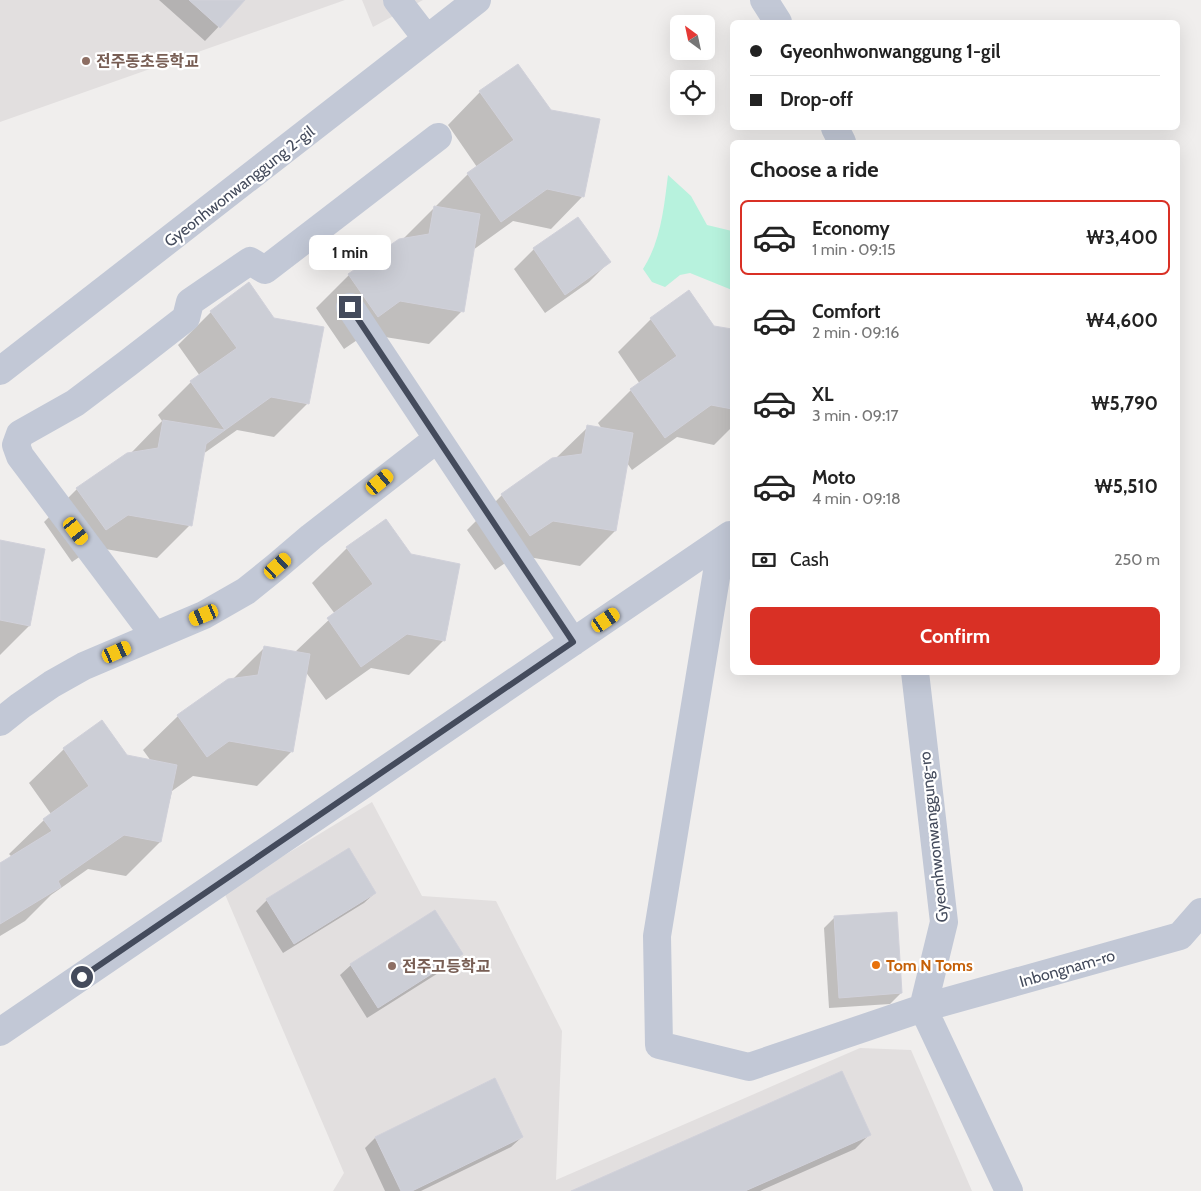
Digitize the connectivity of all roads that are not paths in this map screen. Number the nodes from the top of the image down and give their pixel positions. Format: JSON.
{"nodes":[{"id":1,"x":397,"y":0,"type":"edge"},
{"id":2,"x":477,"y":0,"type":"edge"},
{"id":3,"x":764,"y":0,"type":"edge"},
{"id":4,"x":777,"y":20,"type":"edge"},
{"id":5,"x":427,"y":39,"type":"junction"},
{"id":6,"x":438,"y":137,"type":"dead end"},
{"id":7,"x":350,"y":307,"type":"dead end"},
{"id":8,"x":0,"y":371,"type":"edge"},
{"id":9,"x":437,"y":438,"type":"junction"},
{"id":10,"x":727,"y":537,"type":"edge"},
{"id":11,"x":155,"y":636,"type":"junction"},
{"id":12,"x":573,"y":642,"type":"junction"},
{"id":13,"x":915,"y":675,"type":"edge"},
{"id":14,"x":0,"y":722,"type":"edge"},
{"id":15,"x":1201,"y":912,"type":"edge"},
{"id":16,"x":923,"y":1008,"type":"junction"},
{"id":17,"x":0,"y":1032,"type":"edge"},
{"id":18,"x":1009,"y":1191,"type":"edge"}],
"edges":[{"from":1,"to":5,"type":"street"},
{"from":2,"to":5,"type":"street","name":"Gyeonhwonwanggung 2-gil"},
{"from":3,"to":4,"type":"street"},
{"from":5,"to":8,"type":"street","name":"Gyeonhwonwanggung 2-gil"},
{"from":6,"to":11,"type":"street"},
{"from":7,"to":9,"type":"street"},
{"from":9,"to":11,"type":"street"},
{"from":9,"to":12,"type":"street"},
{"from":10,"to":12,"type":"street"},
{"from":10,"to":16,"type":"street","name":"Inbongnam-ro"},
{"from":11,"to":14,"type":"street"},
{"from":12,"to":17,"type":"street"},
{"from":13,"to":16,"type":"street","name":"Gyeonhwonwanggung-ro"},
{"from":15,"to":16,"type":"street","name":"Inbongnam-ro"},
{"from":16,"to":18,"type":"street"}]}
